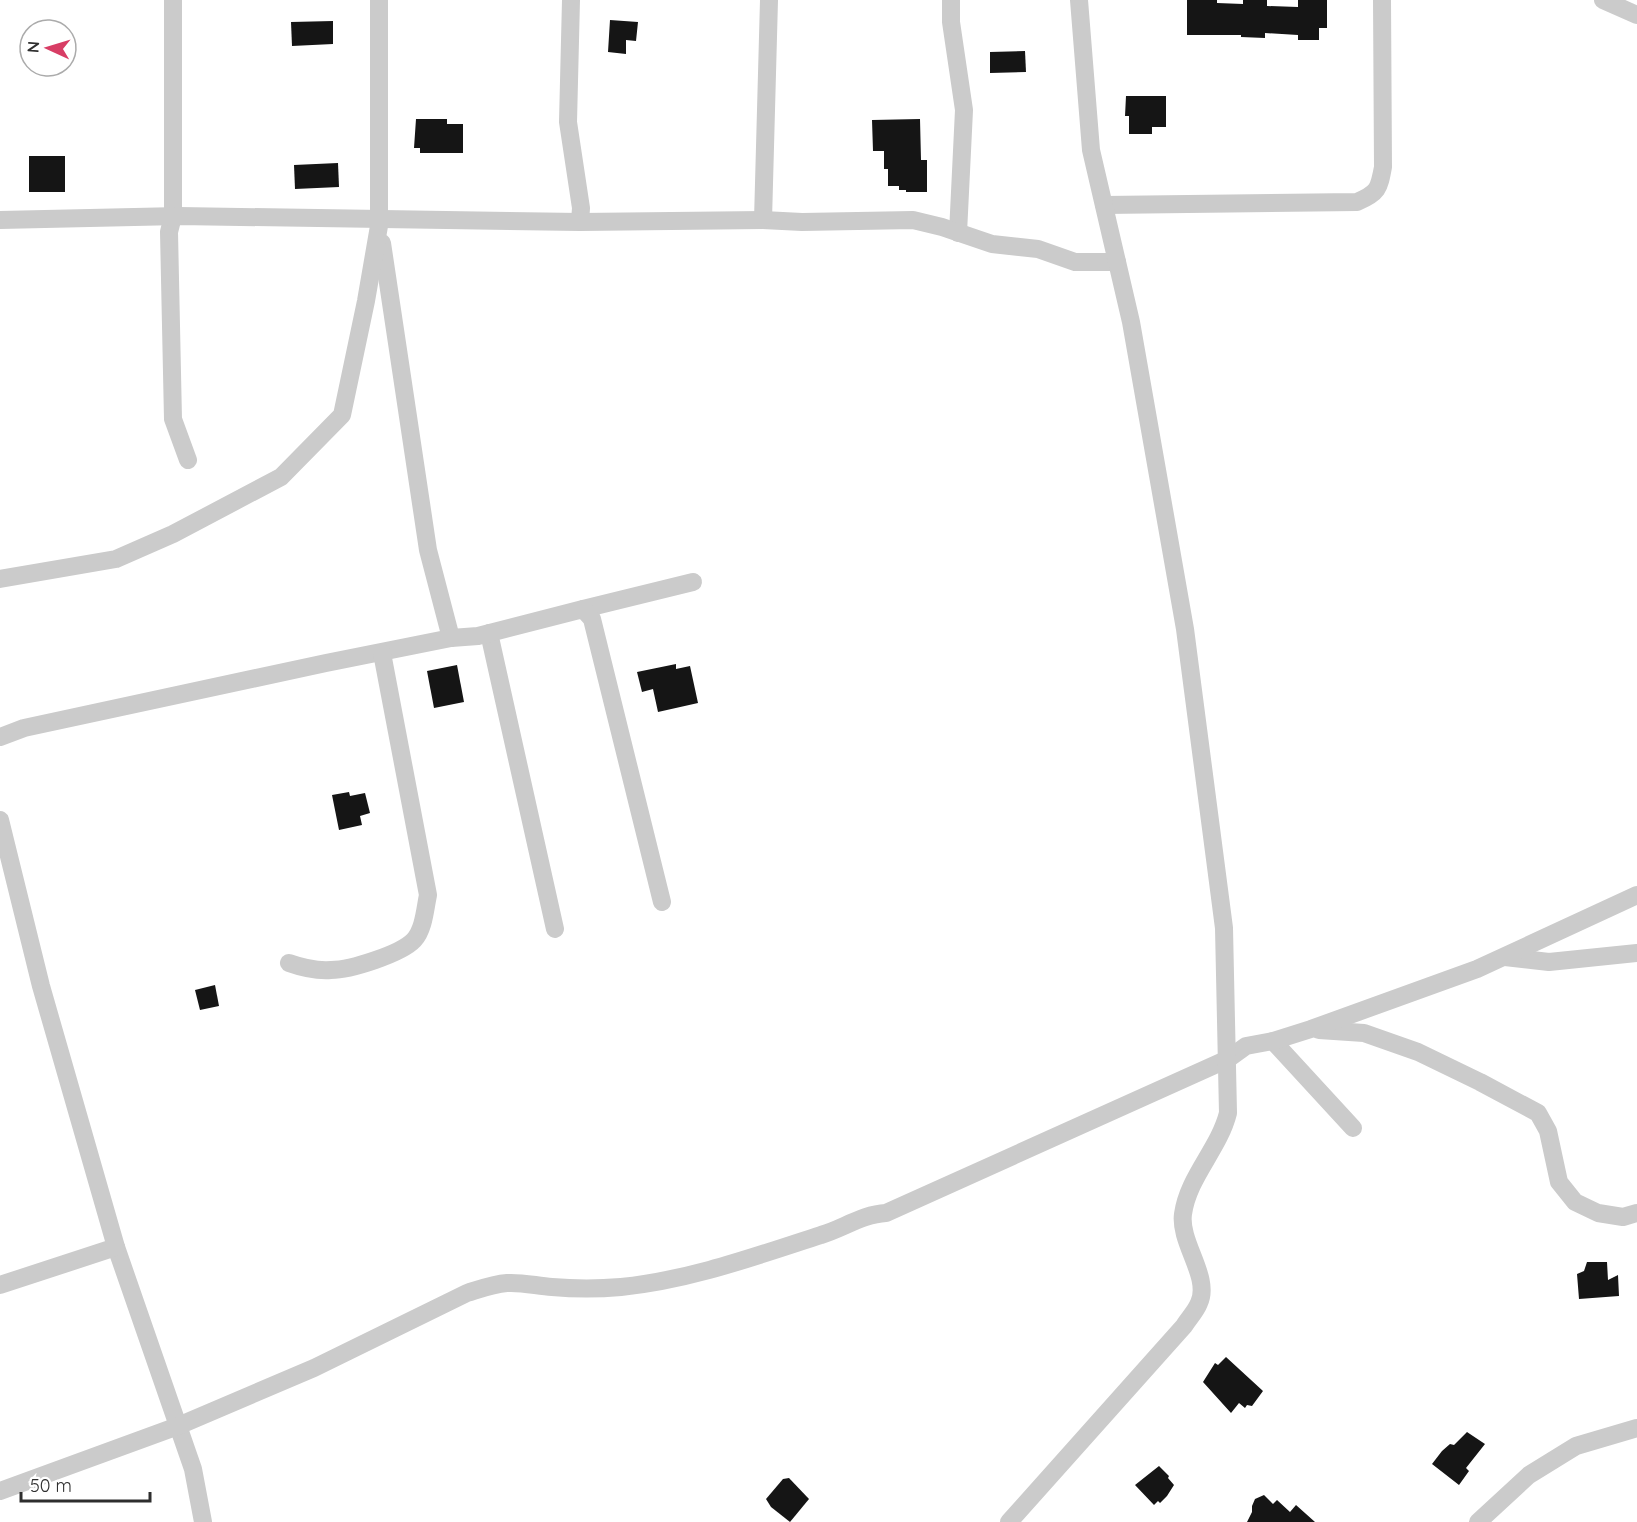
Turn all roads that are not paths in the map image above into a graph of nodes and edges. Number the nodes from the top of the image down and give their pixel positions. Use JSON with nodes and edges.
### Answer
{"nodes":[{"id":1,"x":173,"y":0,"type":"edge"},
{"id":2,"x":379,"y":0,"type":"edge"},
{"id":3,"x":571,"y":0,"type":"edge"},
{"id":4,"x":769,"y":0,"type":"edge"},
{"id":5,"x":951,"y":0,"type":"edge"},
{"id":6,"x":1080,"y":0,"type":"edge"},
{"id":7,"x":1382,"y":0,"type":"edge"},
{"id":8,"x":1603,"y":0,"type":"edge"},
{"id":9,"x":1637,"y":15,"type":"edge"},
{"id":10,"x":1104,"y":206,"type":"junction"},
{"id":11,"x":173,"y":216,"type":"junction"},
{"id":12,"x":0,"y":220,"type":"edge"},
{"id":13,"x":763,"y":220,"type":"junction"},
{"id":14,"x":580,"y":222,"type":"junction"},
{"id":15,"x":379,"y":223,"type":"junction"},
{"id":16,"x":958,"y":232,"type":"junction"},
{"id":17,"x":1117,"y":262,"type":"junction"},
{"id":18,"x":188,"y":460,"type":"dead end"},
{"id":19,"x":0,"y":579,"type":"edge"},
{"id":20,"x":693,"y":582,"type":"dead end"},
{"id":21,"x":583,"y":609,"type":"junction"},
{"id":22,"x":489,"y":633,"type":"junction"},
{"id":23,"x":451,"y":638,"type":"junction"},
{"id":24,"x":382,"y":653,"type":"junction"},
{"id":25,"x":0,"y":737,"type":"edge"},
{"id":26,"x":0,"y":819,"type":"edge"},
{"id":27,"x":1637,"y":895,"type":"edge"},
{"id":28,"x":662,"y":902,"type":"dead end"},
{"id":29,"x":555,"y":929,"type":"dead end"},
{"id":30,"x":1637,"y":953,"type":"edge"},
{"id":31,"x":1504,"y":957,"type":"junction"},
{"id":32,"x":289,"y":963,"type":"dead end"},
{"id":33,"x":1311,"y":1029,"type":"junction"},
{"id":34,"x":1273,"y":1041,"type":"junction"},
{"id":35,"x":1228,"y":1059,"type":"junction"},
{"id":36,"x":1353,"y":1128,"type":"dead end"},
{"id":37,"x":1637,"y":1213,"type":"edge"},
{"id":38,"x":116,"y":1247,"type":"junction"},
{"id":39,"x":0,"y":1286,"type":"edge"},
{"id":40,"x":178,"y":1426,"type":"junction"},
{"id":41,"x":1637,"y":1428,"type":"edge"},
{"id":42,"x":0,"y":1491,"type":"edge"},
{"id":43,"x":203,"y":1522,"type":"edge"},
{"id":44,"x":1009,"y":1522,"type":"edge"},
{"id":45,"x":1478,"y":1522,"type":"edge"}],
"edges":[{"from":1,"to":11,"type":"street"},
{"from":2,"to":15,"type":"street"},
{"from":3,"to":14,"type":"street"},
{"from":4,"to":13,"type":"street"},
{"from":5,"to":16,"type":"street"},
{"from":6,"to":10,"type":"street"},
{"from":7,"to":10,"type":"street"},
{"from":8,"to":9,"type":"street"},
{"from":10,"to":17,"type":"street"},
{"from":11,"to":12,"type":"street"},
{"from":11,"to":15,"type":"street"},
{"from":11,"to":18,"type":"street"},
{"from":13,"to":14,"type":"street"},
{"from":13,"to":16,"type":"street"},
{"from":14,"to":15,"type":"street"},
{"from":15,"to":19,"type":"street"},
{"from":15,"to":23,"type":"street"},
{"from":16,"to":17,"type":"street"},
{"from":17,"to":35,"type":"street"},
{"from":20,"to":21,"type":"street"},
{"from":21,"to":22,"type":"street"},
{"from":21,"to":28,"type":"street"},
{"from":22,"to":23,"type":"street"},
{"from":22,"to":29,"type":"street"},
{"from":23,"to":24,"type":"street"},
{"from":24,"to":25,"type":"street"},
{"from":24,"to":32,"type":"street"},
{"from":26,"to":38,"type":"street"},
{"from":27,"to":31,"type":"street"},
{"from":30,"to":31,"type":"street"},
{"from":31,"to":33,"type":"street"},
{"from":33,"to":34,"type":"street"},
{"from":33,"to":37,"type":"street"},
{"from":34,"to":35,"type":"street"},
{"from":34,"to":36,"type":"street"},
{"from":35,"to":40,"type":"street"},
{"from":35,"to":44,"type":"street"},
{"from":38,"to":39,"type":"street"},
{"from":38,"to":40,"type":"street"},
{"from":40,"to":42,"type":"street"},
{"from":40,"to":43,"type":"street"},
{"from":41,"to":45,"type":"street"}]}
